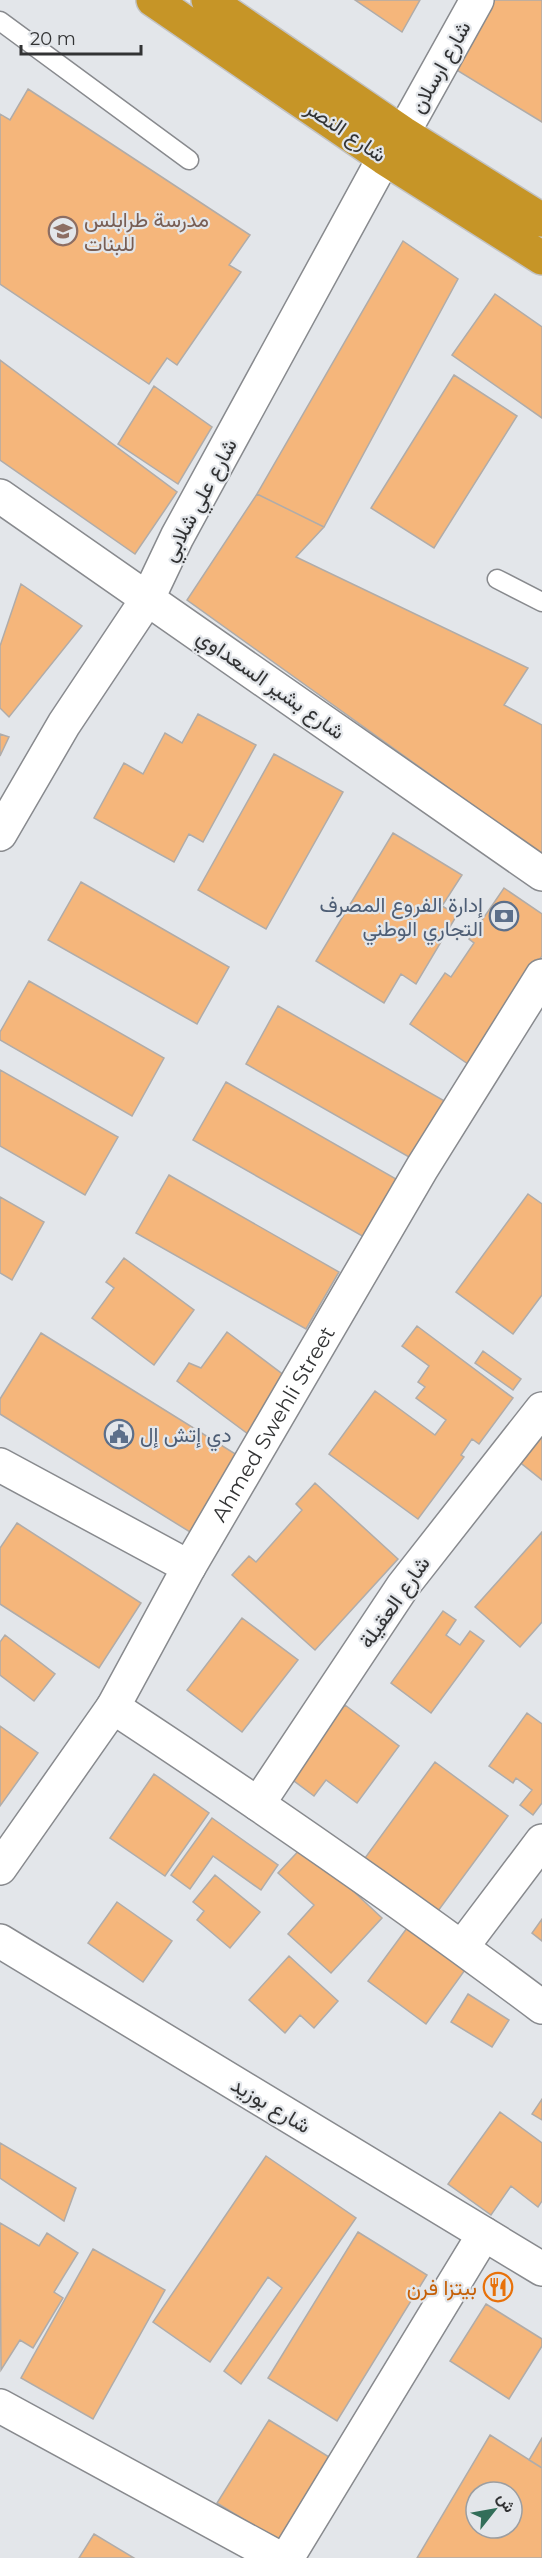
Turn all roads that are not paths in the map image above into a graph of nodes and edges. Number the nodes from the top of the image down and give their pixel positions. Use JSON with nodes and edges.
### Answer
{"nodes":[{"id":1,"x":153,"y":0,"type":"edge"},
{"id":2,"x":208,"y":0,"type":"edge"},
{"id":3,"x":477,"y":0,"type":"edge"},
{"id":4,"x":0,"y":21,"type":"edge"},
{"id":5,"x":394,"y":146,"type":"junction"},
{"id":6,"x":189,"y":160,"type":"dead end"},
{"id":7,"x":542,"y":220,"type":"edge"},
{"id":8,"x":542,"y":258,"type":"edge"},
{"id":9,"x":0,"y":496,"type":"edge"},
{"id":10,"x":497,"y":579,"type":"dead end"},
{"id":11,"x":148,"y":598,"type":"junction"},
{"id":12,"x":542,"y":602,"type":"edge"},
{"id":13,"x":0,"y":834,"type":"edge"},
{"id":14,"x":542,"y":874,"type":"edge"},
{"id":15,"x":542,"y":976,"type":"edge"},
{"id":16,"x":542,"y":1409,"type":"edge"},
{"id":17,"x":0,"y":1466,"type":"edge"},
{"id":18,"x":189,"y":1567,"type":"junction"},
{"id":19,"x":113,"y":1707,"type":"junction"},
{"id":20,"x":258,"y":1804,"type":"junction"},
{"id":21,"x":542,"y":1841,"type":"edge"},
{"id":22,"x":0,"y":1868,"type":"edge"},
{"id":23,"x":0,"y":1941,"type":"edge"},
{"id":24,"x":462,"y":1947,"type":"junction"},
{"id":25,"x":542,"y":2007,"type":"edge"},
{"id":26,"x":484,"y":2234,"type":"junction"},
{"id":27,"x":542,"y":2269,"type":"edge"},
{"id":28,"x":0,"y":2406,"type":"edge"},
{"id":29,"x":279,"y":2558,"type":"edge"},
{"id":30,"x":287,"y":2558,"type":"edge"}],
"edges":[{"from":1,"to":5,"type":"highway","name":"شارع النصر"},
{"from":2,"to":5,"type":"highway","name":"شارع النصر"},
{"from":3,"to":5,"type":"street","name":"شارع ارسلان"},
{"from":4,"to":6,"type":"lane"},
{"from":5,"to":7,"type":"highway","name":"شارع النصر"},
{"from":5,"to":8,"type":"highway","name":"شارع النصر"},
{"from":5,"to":11,"type":"street","name":"شارع علي شلابي"},
{"from":9,"to":11,"type":"street","name":"شارع بشير السعداوي"},
{"from":10,"to":12,"type":"lane"},
{"from":11,"to":13,"type":"street","name":"شارع علي شلابي"},
{"from":11,"to":14,"type":"street","name":"شارع بشير السعداوي"},
{"from":15,"to":18,"type":"street","name":"Ahmed Swehli Street"},
{"from":16,"to":20,"type":"street","name":"شارع العقيلة"},
{"from":17,"to":18,"type":"street"},
{"from":18,"to":19,"type":"street","name":"Ahmed Swehli Street"},
{"from":19,"to":20,"type":"street"},
{"from":19,"to":22,"type":"street","name":"Ahmed Swehli Street"},
{"from":20,"to":24,"type":"street"},
{"from":21,"to":24,"type":"street"},
{"from":23,"to":26,"type":"street","name":"شارع بوزيد"},
{"from":24,"to":25,"type":"street"},
{"from":26,"to":27,"type":"street","name":"شارع بوزيد"},
{"from":26,"to":30,"type":"street"},
{"from":28,"to":29,"type":"street"}]}
